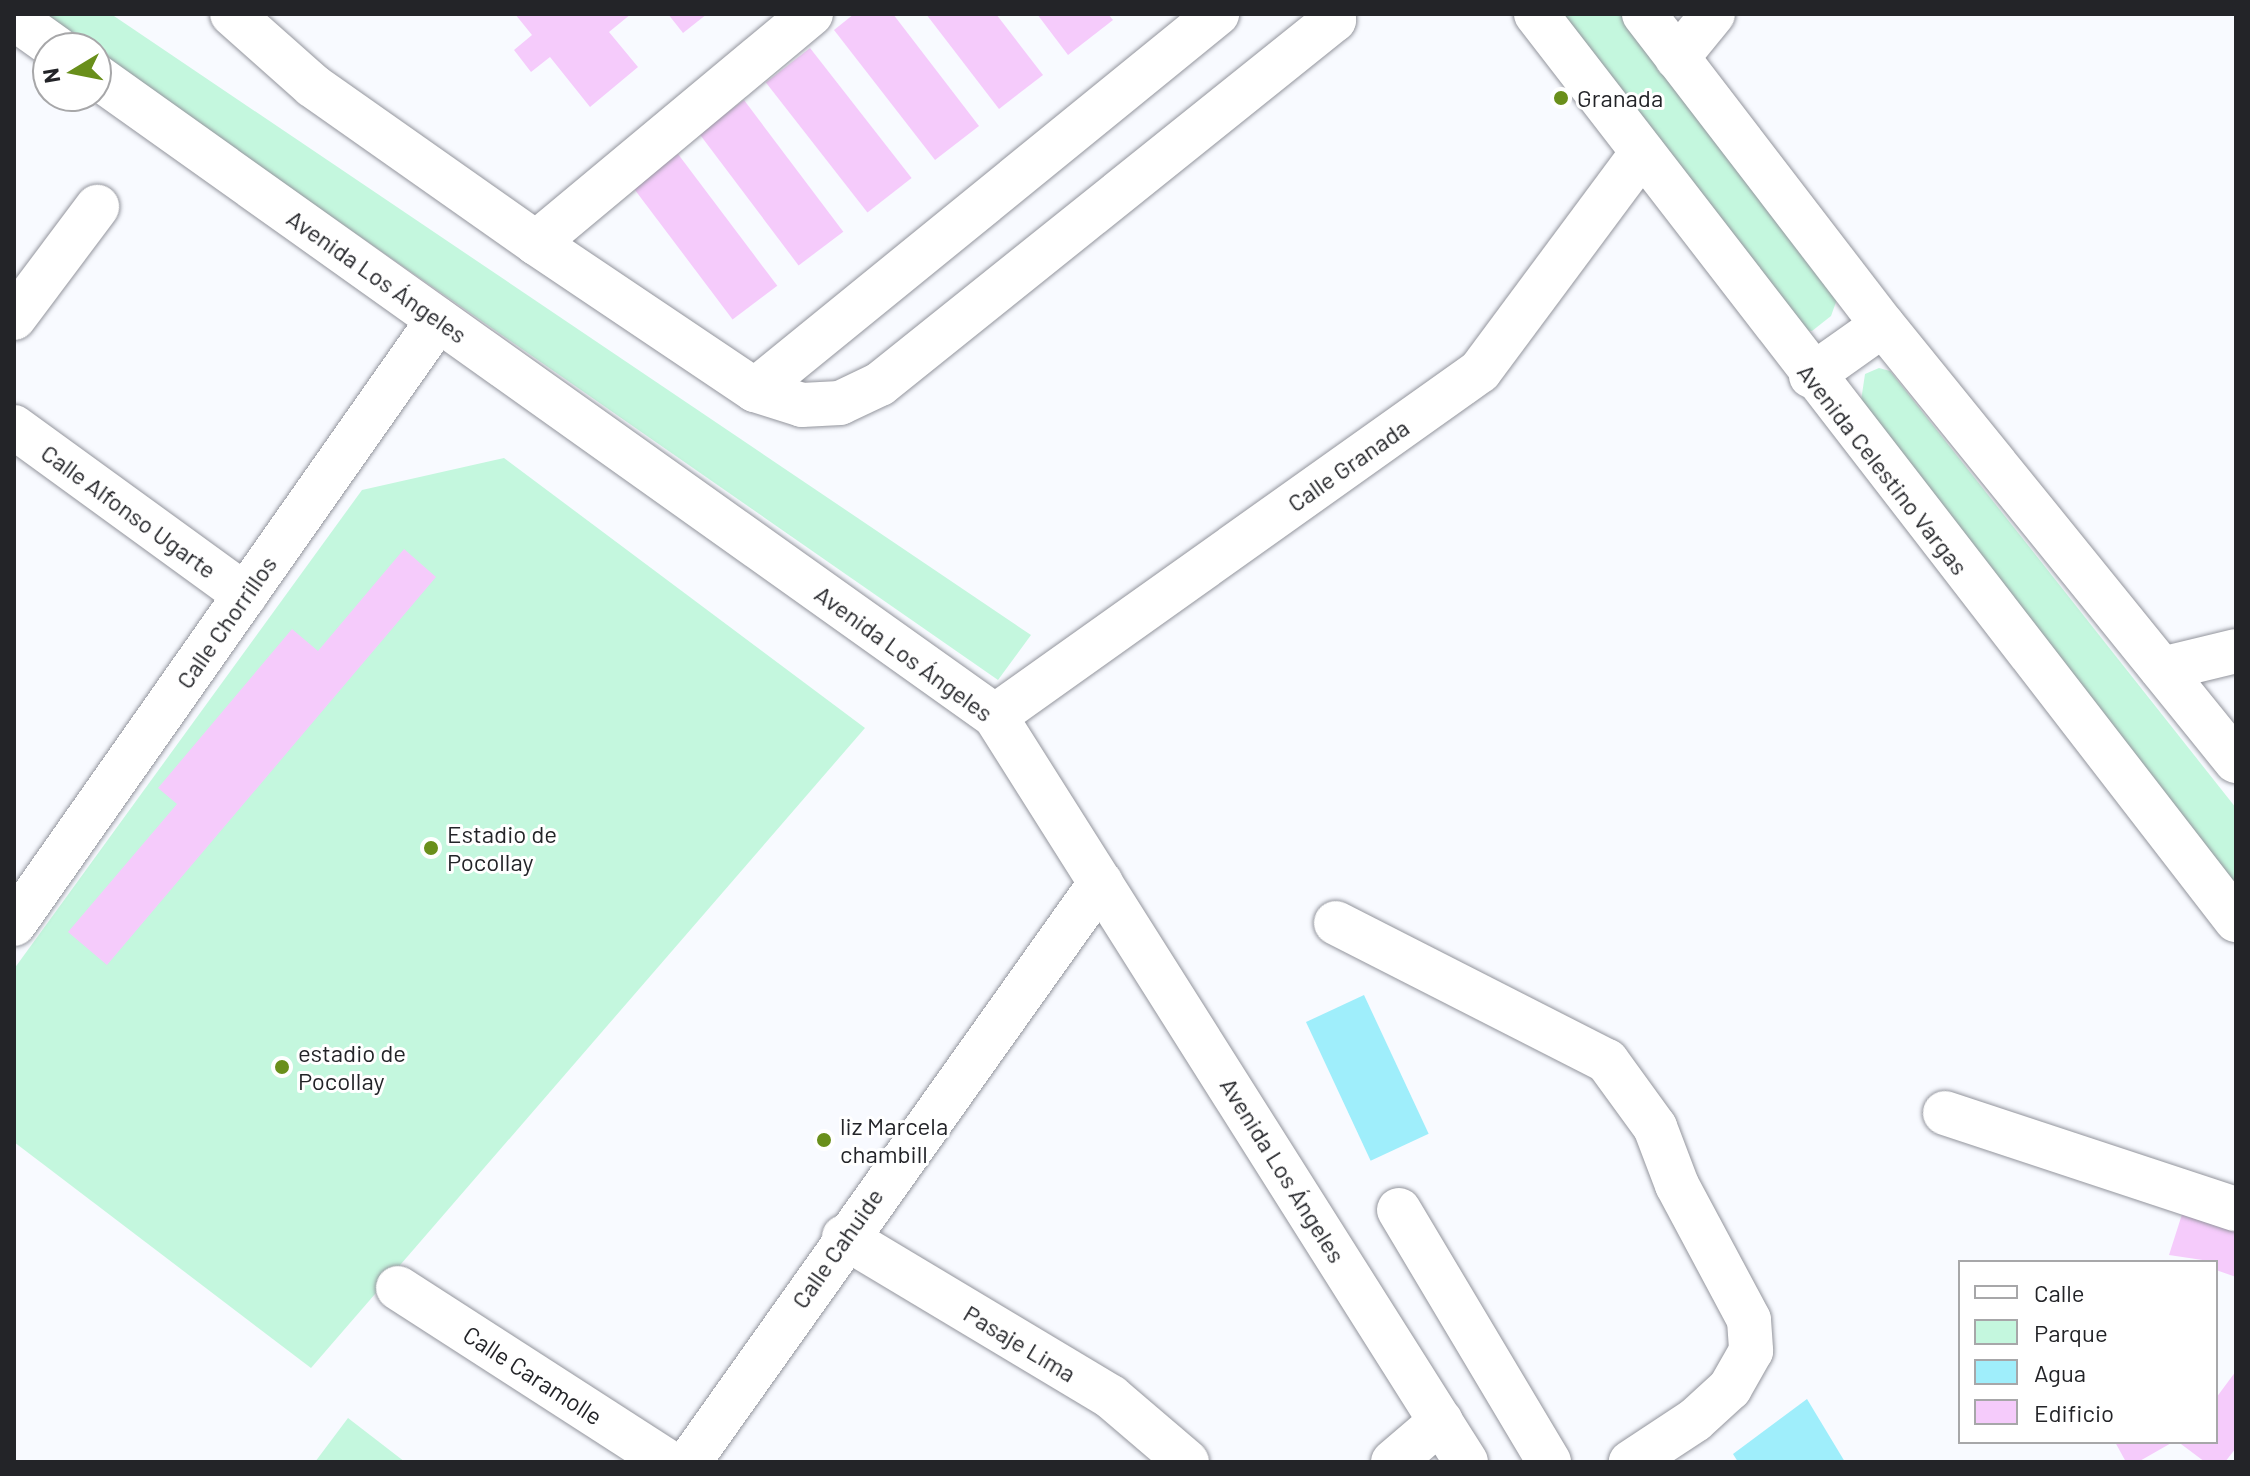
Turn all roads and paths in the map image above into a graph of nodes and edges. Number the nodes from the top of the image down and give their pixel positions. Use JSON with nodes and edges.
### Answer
{"nodes":[{"id":1,"x":232,"y":14,"type":"edge"},
{"id":2,"x":811,"y":14,"type":"edge"},
{"id":3,"x":1217,"y":14,"type":"edge"},
{"id":4,"x":1536,"y":14,"type":"edge"},
{"id":5,"x":1644,"y":14,"type":"edge"},
{"id":6,"x":1713,"y":14,"type":"edge"},
{"id":7,"x":1336,"y":16,"type":"edge"},
{"id":8,"x":14,"y":18,"type":"edge"},
{"id":9,"x":34,"y":32,"type":"edge"},
{"id":10,"x":1677,"y":58,"type":"junction"},
{"id":11,"x":112,"y":87,"type":"edge"},
{"id":12,"x":1642,"y":153,"type":"junction"},
{"id":13,"x":97,"y":207,"type":"dead end"},
{"id":14,"x":536,"y":243,"type":"junction"},
{"id":15,"x":14,"y":318,"type":"edge"},
{"id":16,"x":438,"y":320,"type":"junction"},
{"id":17,"x":1883,"y":325,"type":"junction"},
{"id":18,"x":1811,"y":376,"type":"junction"},
{"id":19,"x":755,"y":390,"type":"junction"},
{"id":20,"x":14,"y":427,"type":"edge"},
{"id":21,"x":245,"y":595,"type":"junction"},
{"id":22,"x":2236,"y":651,"type":"edge"},
{"id":23,"x":2162,"y":669,"type":"junction"},
{"id":24,"x":995,"y":716,"type":"junction"},
{"id":25,"x":2236,"y":761,"type":"edge"},
{"id":26,"x":1101,"y":882,"type":"junction"},
{"id":27,"x":2236,"y":920,"type":"edge"},
{"id":28,"x":1336,"y":923,"type":"dead end"},
{"id":29,"x":14,"y":924,"type":"edge"},
{"id":30,"x":1945,"y":1113,"type":"dead end"},
{"id":31,"x":2236,"y":1209,"type":"edge"},
{"id":32,"x":1399,"y":1210,"type":"dead end"},
{"id":33,"x":844,"y":1237,"type":"junction"},
{"id":34,"x":398,"y":1288,"type":"dead end"},
{"id":35,"x":1441,"y":1421,"type":"junction"},
{"id":36,"x":668,"y":1462,"type":"edge"},
{"id":37,"x":689,"y":1462,"type":"edge"},
{"id":38,"x":1187,"y":1462,"type":"edge"},
{"id":39,"x":1393,"y":1462,"type":"edge"},
{"id":40,"x":1466,"y":1462,"type":"edge"},
{"id":41,"x":1549,"y":1462,"type":"edge"},
{"id":42,"x":1631,"y":1462,"type":"edge"}],
"edges":[{"from":1,"to":14,"type":"street"},
{"from":2,"to":14,"type":"street"},
{"from":3,"to":19,"type":"street"},
{"from":4,"to":12,"type":"street","name":"Avenida Celestino Vargas"},
{"from":5,"to":10,"type":"street"},
{"from":6,"to":10,"type":"street"},
{"from":7,"to":19,"type":"street"},
{"from":8,"to":9,"type":"street"},
{"from":10,"to":17,"type":"street"},
{"from":11,"to":16,"type":"street","name":"Avenida Los Ángeles"},
{"from":12,"to":18,"type":"street","name":"Avenida Celestino Vargas"},
{"from":12,"to":24,"type":"street","name":"Calle Granada"},
{"from":13,"to":15,"type":"street"},
{"from":14,"to":19,"type":"street"},
{"from":16,"to":21,"type":"street","name":"Calle Chorrillos"},
{"from":16,"to":24,"type":"street","name":"Avenida Los Ángeles"},
{"from":17,"to":18,"type":"street"},
{"from":17,"to":23,"type":"street"},
{"from":18,"to":27,"type":"street","name":"Avenida Celestino Vargas"},
{"from":20,"to":21,"type":"street","name":"Calle Alfonso Ugarte"},
{"from":21,"to":29,"type":"street","name":"Calle Chorrillos"},
{"from":22,"to":23,"type":"street"},
{"from":23,"to":25,"type":"street"},
{"from":24,"to":26,"type":"street","name":"Avenida Los Ángeles"},
{"from":26,"to":33,"type":"street","name":"Calle Cahuide"},
{"from":26,"to":35,"type":"street","name":"Avenida Los Ángeles"},
{"from":28,"to":42,"type":"street"},
{"from":30,"to":31,"type":"street"},
{"from":32,"to":41,"type":"street"},
{"from":33,"to":37,"type":"street","name":"Calle Cahuide"},
{"from":33,"to":38,"type":"street","name":"Pasaje Lima"},
{"from":34,"to":36,"type":"street","name":"Calle Caramolle"},
{"from":35,"to":39,"type":"street"},
{"from":35,"to":40,"type":"street","name":"Avenida Los Ángeles"}]}
